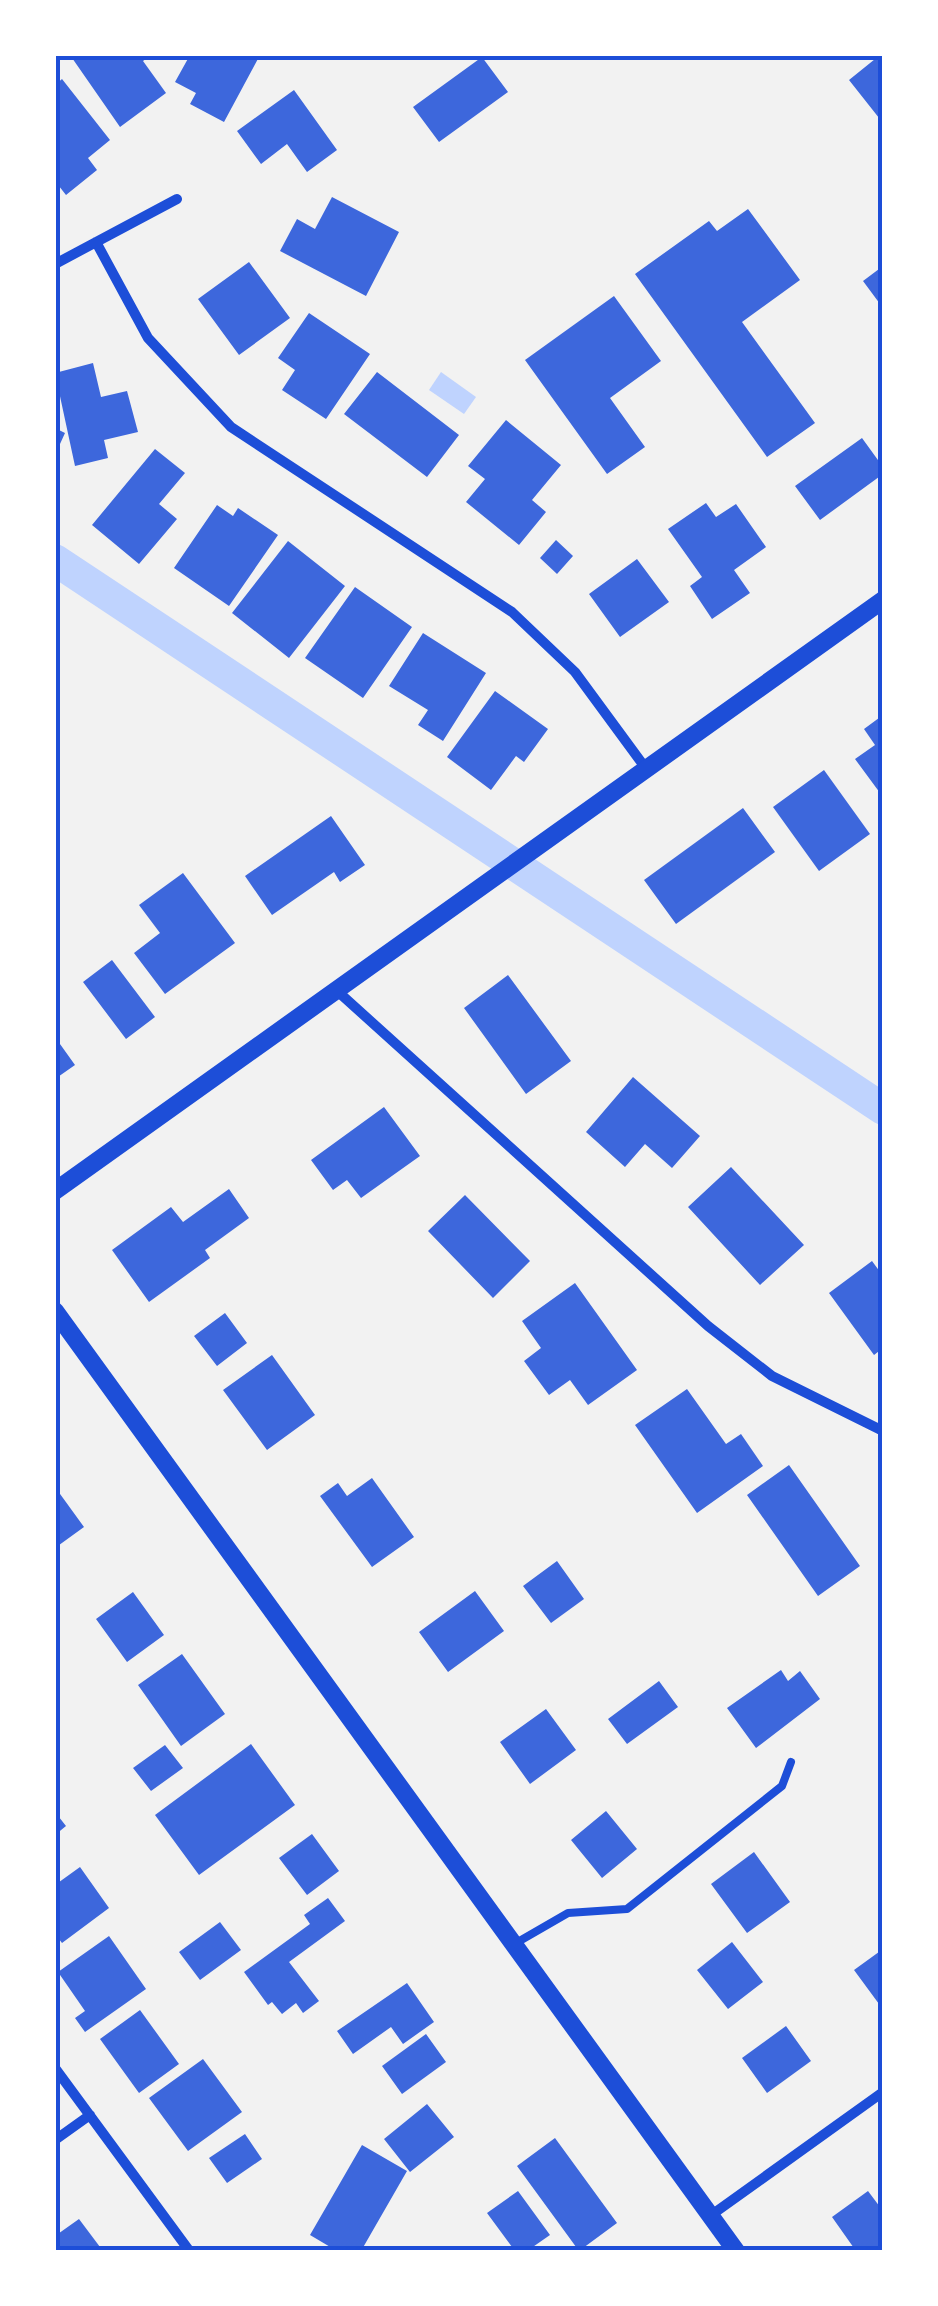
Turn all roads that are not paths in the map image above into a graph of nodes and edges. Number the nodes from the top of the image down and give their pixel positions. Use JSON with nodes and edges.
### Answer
{"nodes":[{"id":1,"x":177,"y":198,"type":"dead end"},
{"id":2,"x":96,"y":242,"type":"junction"},
{"id":3,"x":55,"y":264,"type":"edge"},
{"id":4,"x":883,"y":600,"type":"edge"},
{"id":5,"x":647,"y":770,"type":"junction"},
{"id":6,"x":334,"y":989,"type":"junction"},
{"id":7,"x":55,"y":1191,"type":"edge"},
{"id":8,"x":55,"y":1310,"type":"edge"},
{"id":9,"x":883,"y":1430,"type":"edge"},
{"id":10,"x":791,"y":1762,"type":"dead end"},
{"id":11,"x":512,"y":1946,"type":"junction"},
{"id":12,"x":55,"y":2068,"type":"edge"},
{"id":13,"x":883,"y":2092,"type":"edge"},
{"id":14,"x":90,"y":2115,"type":"junction"},
{"id":15,"x":55,"y":2140,"type":"edge"},
{"id":16,"x":710,"y":2216,"type":"junction"},
{"id":17,"x":188,"y":2249,"type":"edge"},
{"id":18,"x":736,"y":2251,"type":"edge"}],
"edges":[{"from":1,"to":2,"type":"street"},
{"from":2,"to":3,"type":"street"},
{"from":2,"to":5,"type":"street"},
{"from":4,"to":5,"type":"street"},
{"from":5,"to":6,"type":"street"},
{"from":6,"to":7,"type":"street"},
{"from":6,"to":9,"type":"street"},
{"from":8,"to":11,"type":"street"},
{"from":10,"to":11,"type":"lane"},
{"from":11,"to":16,"type":"street"},
{"from":12,"to":14,"type":"street"},
{"from":13,"to":16,"type":"street"},
{"from":14,"to":15,"type":"street"},
{"from":14,"to":17,"type":"street"},
{"from":16,"to":18,"type":"street"}]}
